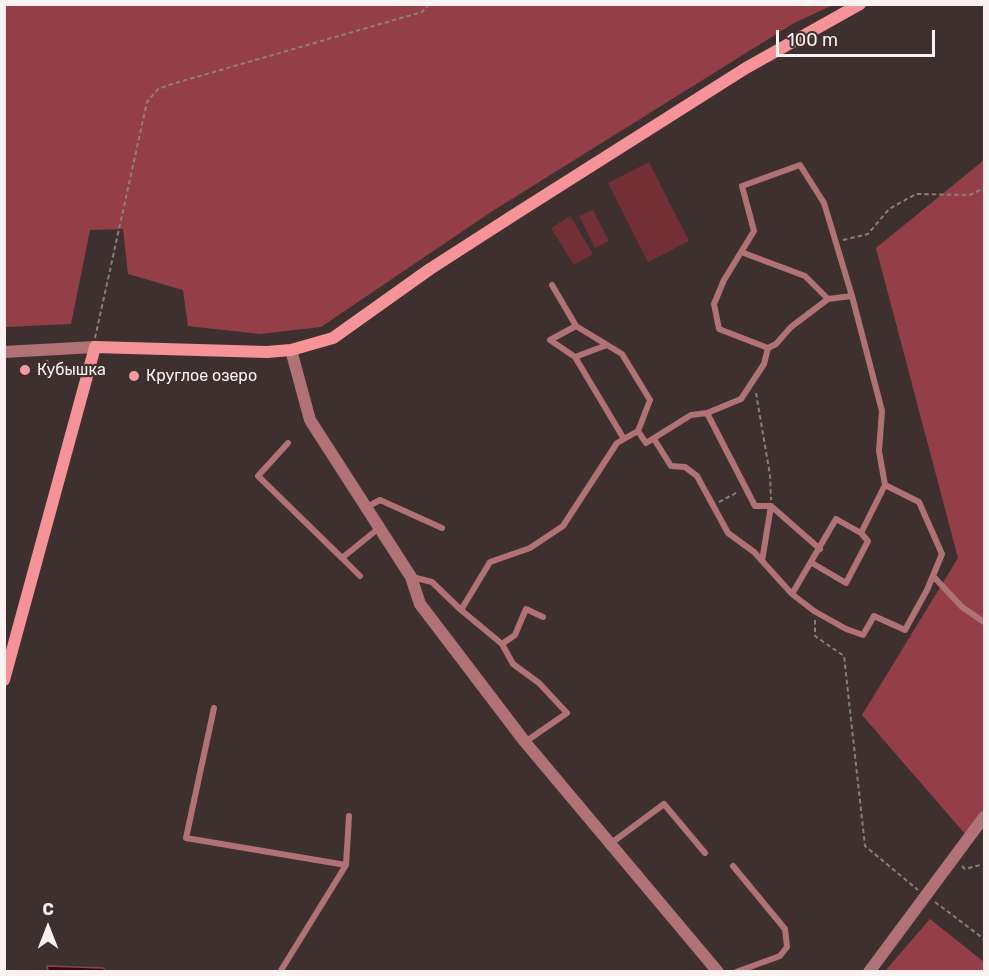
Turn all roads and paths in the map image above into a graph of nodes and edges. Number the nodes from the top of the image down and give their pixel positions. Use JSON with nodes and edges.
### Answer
{"nodes":[{"id":1,"x":430,"y":4,"type":"edge"},
{"id":2,"x":860,"y":4,"type":"edge"},
{"id":3,"x":984,"y":189,"type":"edge"},
{"id":4,"x":836,"y":242,"type":"junction"},
{"id":5,"x":741,"y":252,"type":"junction"},
{"id":6,"x":552,"y":285,"type":"dead end"},
{"id":7,"x":852,"y":296,"type":"junction"},
{"id":8,"x":828,"y":299,"type":"junction"},
{"id":9,"x":576,"y":326,"type":"junction"},
{"id":10,"x":607,"y":345,"type":"junction"},
{"id":11,"x":94,"y":346,"type":"junction"},
{"id":12,"x":768,"y":348,"type":"junction"},
{"id":13,"x":291,"y":350,"type":"junction"},
{"id":14,"x":4,"y":352,"type":"edge"},
{"id":15,"x":575,"y":357,"type":"junction"},
{"id":16,"x":753,"y":381,"type":"junction"},
{"id":17,"x":707,"y":412,"type":"junction"},
{"id":18,"x":638,"y":430,"type":"junction"},
{"id":19,"x":624,"y":439,"type":"junction"},
{"id":20,"x":654,"y":439,"type":"junction"},
{"id":21,"x":288,"y":443,"type":"dead end"},
{"id":22,"x":885,"y":485,"type":"junction"},
{"id":23,"x":745,"y":488,"type":"junction"},
{"id":24,"x":713,"y":504,"type":"junction"},
{"id":25,"x":771,"y":506,"type":"junction"},
{"id":26,"x":366,"y":508,"type":"junction"},
{"id":27,"x":379,"y":527,"type":"junction"},
{"id":28,"x":442,"y":528,"type":"dead end"},
{"id":29,"x":861,"y":533,"type":"junction"},
{"id":30,"x":820,"y":549,"type":"junction"},
{"id":31,"x":342,"y":558,"type":"junction"},
{"id":32,"x":762,"y":561,"type":"junction"},
{"id":33,"x":812,"y":563,"type":"junction"},
{"id":34,"x":360,"y":576,"type":"dead end"},
{"id":35,"x":933,"y":576,"type":"junction"},
{"id":36,"x":411,"y":577,"type":"junction"},
{"id":37,"x":792,"y":594,"type":"junction"},
{"id":38,"x":461,"y":610,"type":"junction"},
{"id":39,"x":814,"y":611,"type":"junction"},
{"id":40,"x":543,"y":617,"type":"dead end"},
{"id":41,"x":984,"y":622,"type":"edge"},
{"id":42,"x":502,"y":644,"type":"junction"},
{"id":43,"x":4,"y":680,"type":"edge"},
{"id":44,"x":214,"y":708,"type":"dead end"},
{"id":45,"x":525,"y":742,"type":"junction"},
{"id":46,"x":349,"y":816,"type":"dead end"},
{"id":47,"x":984,"y":817,"type":"edge"},
{"id":48,"x":610,"y":844,"type":"junction"},
{"id":49,"x":705,"y":853,"type":"dead end"},
{"id":50,"x":952,"y":859,"type":"junction"},
{"id":51,"x":984,"y":864,"type":"edge"},
{"id":52,"x":346,"y":865,"type":"junction"},
{"id":53,"x":733,"y":866,"type":"dead end"},
{"id":54,"x":927,"y":897,"type":"junction"},
{"id":55,"x":984,"y":939,"type":"edge"},
{"id":56,"x":280,"y":972,"type":"edge"},
{"id":57,"x":718,"y":972,"type":"edge"},
{"id":58,"x":736,"y":972,"type":"edge"},
{"id":59,"x":869,"y":972,"type":"edge"}],
"edges":[{"from":1,"to":11,"type":"path"},
{"from":2,"to":13,"type":"main road"},
{"from":3,"to":4,"type":"path"},
{"from":4,"to":5,"type":"lane"},
{"from":4,"to":7,"type":"lane"},
{"from":5,"to":8,"type":"lane"},
{"from":5,"to":12,"type":"lane"},
{"from":6,"to":9,"type":"lane"},
{"from":7,"to":8,"type":"lane"},
{"from":7,"to":22,"type":"lane"},
{"from":8,"to":12,"type":"lane"},
{"from":9,"to":10,"type":"lane"},
{"from":9,"to":15,"type":"lane"},
{"from":10,"to":15,"type":"lane"},
{"from":10,"to":18,"type":"lane"},
{"from":11,"to":13,"type":"main road"},
{"from":11,"to":14,"type":"street"},
{"from":11,"to":43,"type":"main road"},
{"from":12,"to":16,"type":"lane"},
{"from":13,"to":26,"type":"street"},
{"from":15,"to":19,"type":"lane"},
{"from":16,"to":17,"type":"lane"},
{"from":16,"to":25,"type":"path"},
{"from":17,"to":20,"type":"lane"},
{"from":17,"to":23,"type":"lane"},
{"from":18,"to":19,"type":"lane"},
{"from":18,"to":20,"type":"lane"},
{"from":19,"to":38,"type":"lane"},
{"from":20,"to":24,"type":"lane"},
{"from":21,"to":31,"type":"lane"},
{"from":22,"to":29,"type":"lane"},
{"from":22,"to":35,"type":"lane"},
{"from":23,"to":24,"type":"path"},
{"from":23,"to":25,"type":"lane"},
{"from":24,"to":32,"type":"lane"},
{"from":25,"to":30,"type":"lane"},
{"from":25,"to":32,"type":"lane"},
{"from":26,"to":27,"type":"street"},
{"from":26,"to":28,"type":"lane"},
{"from":27,"to":31,"type":"lane"},
{"from":27,"to":36,"type":"street"},
{"from":29,"to":30,"type":"lane"},
{"from":29,"to":33,"type":"lane"},
{"from":30,"to":33,"type":"lane"},
{"from":31,"to":34,"type":"lane"},
{"from":32,"to":37,"type":"lane"},
{"from":33,"to":37,"type":"lane"},
{"from":35,"to":39,"type":"lane"},
{"from":35,"to":41,"type":"lane"},
{"from":36,"to":38,"type":"lane"},
{"from":36,"to":45,"type":"street"},
{"from":37,"to":39,"type":"lane"},
{"from":38,"to":42,"type":"lane"},
{"from":39,"to":54,"type":"path"},
{"from":40,"to":42,"type":"lane"},
{"from":42,"to":45,"type":"lane"},
{"from":44,"to":52,"type":"lane"},
{"from":45,"to":48,"type":"street"},
{"from":46,"to":52,"type":"lane"},
{"from":47,"to":50,"type":"street"},
{"from":48,"to":49,"type":"lane"},
{"from":48,"to":57,"type":"street"},
{"from":50,"to":51,"type":"path"},
{"from":50,"to":54,"type":"street"},
{"from":52,"to":56,"type":"lane"},
{"from":53,"to":58,"type":"lane"},
{"from":54,"to":55,"type":"path"},
{"from":54,"to":59,"type":"street"}]}
